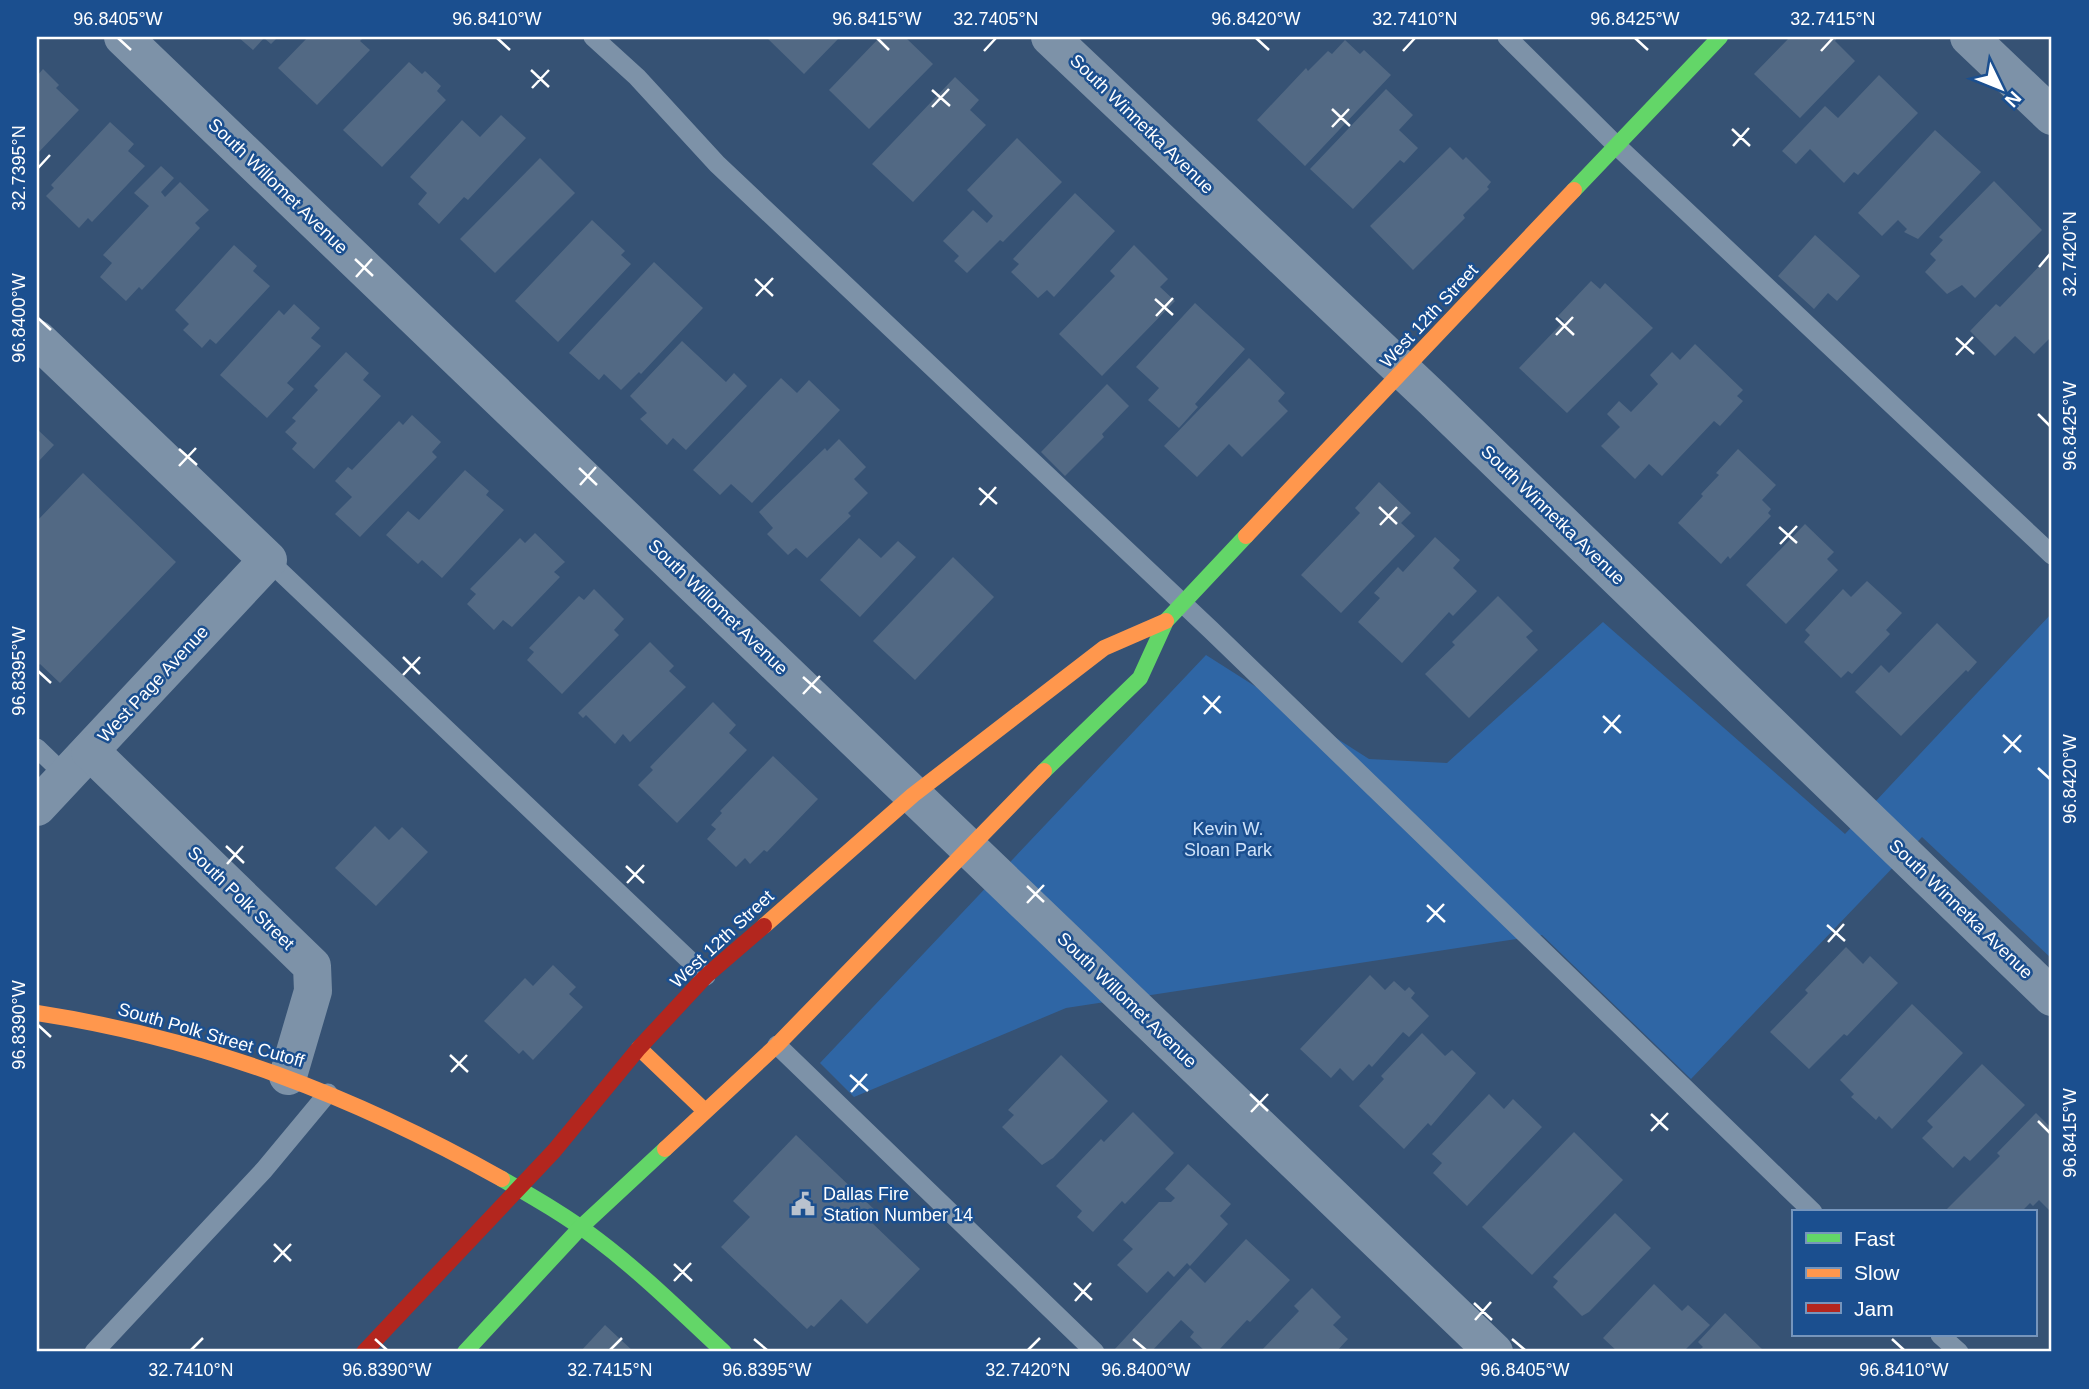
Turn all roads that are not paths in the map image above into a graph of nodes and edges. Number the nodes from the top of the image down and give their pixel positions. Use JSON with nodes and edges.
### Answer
{"nodes":[{"id":1,"x":123,"y":37,"type":"edge"},
{"id":2,"x":593,"y":37,"type":"edge"},
{"id":3,"x":1050,"y":37,"type":"edge"},
{"id":4,"x":1507,"y":37,"type":"edge"},
{"id":5,"x":1720,"y":37,"type":"edge"},
{"id":6,"x":1969,"y":37,"type":"edge"},
{"id":7,"x":2052,"y":116,"type":"edge"},
{"id":8,"x":1616,"y":145,"type":"junction"},
{"id":9,"x":37,"y":340,"type":"edge"},
{"id":10,"x":1403,"y":372,"type":"junction"},
{"id":11,"x":2052,"y":555,"type":"edge"},
{"id":12,"x":268,"y":560,"type":"junction"},
{"id":13,"x":1182,"y":604,"type":"junction"},
{"id":14,"x":1166,"y":621,"type":"junction"},
{"id":15,"x":37,"y":748,"type":"edge"},
{"id":16,"x":78,"y":764,"type":"junction"},
{"id":17,"x":914,"y":795,"type":"junction"},
{"id":18,"x":37,"y":807,"type":"edge"},
{"id":19,"x":969,"y":847,"type":"junction"},
{"id":20,"x":706,"y":976,"type":"junction"},
{"id":21,"x":2052,"y":997,"type":"edge"},
{"id":22,"x":37,"y":1013,"type":"edge"},
{"id":23,"x":777,"y":1045,"type":"junction"},
{"id":24,"x":639,"y":1048,"type":"junction"},
{"id":25,"x":288,"y":1076,"type":"junction"},
{"id":26,"x":328,"y":1093,"type":"junction"},
{"id":27,"x":705,"y":1111,"type":"junction"},
{"id":28,"x":519,"y":1188,"type":"junction"},
{"id":29,"x":1811,"y":1210,"type":"edge"},
{"id":30,"x":581,"y":1227,"type":"junction"},
{"id":31,"x":1941,"y":1336,"type":"edge"},
{"id":32,"x":94,"y":1352,"type":"edge"},
{"id":33,"x":364,"y":1352,"type":"edge"},
{"id":34,"x":465,"y":1352,"type":"edge"},
{"id":35,"x":724,"y":1352,"type":"edge"},
{"id":36,"x":1095,"y":1352,"type":"edge"},
{"id":37,"x":1494,"y":1352,"type":"edge"},
{"id":38,"x":1959,"y":1352,"type":"edge"}],
"edges":[{"from":1,"to":17,"type":"street","name":"South Willomet Avenue"},
{"from":2,"to":13,"type":"lane"},
{"from":3,"to":10,"type":"street","name":"South Winnetka Avenue"},
{"from":4,"to":8,"type":"lane"},
{"from":5,"to":8,"type":"main road","name":"West 12th Street"},
{"from":6,"to":7,"type":"street"},
{"from":8,"to":10,"type":"main road","name":"West 12th Street"},
{"from":8,"to":11,"type":"lane"},
{"from":9,"to":12,"type":"street"},
{"from":10,"to":13,"type":"main road","name":"West 12th Street"},
{"from":10,"to":21,"type":"street","name":"South Winnetka Avenue"},
{"from":12,"to":16,"type":"street","name":"West Page Avenue"},
{"from":12,"to":20,"type":"lane"},
{"from":13,"to":14,"type":"main road","name":"West 12th Street"},
{"from":13,"to":29,"type":"lane"},
{"from":14,"to":17,"type":"main road","name":"West 12th Street"},
{"from":14,"to":19,"type":"main road","name":"West 12th Street"},
{"from":15,"to":16,"type":"lane"},
{"from":16,"to":18,"type":"street","name":"West Page Avenue"},
{"from":16,"to":25,"type":"street","name":"South Polk Street"},
{"from":17,"to":19,"type":"street","name":"South Willomet Avenue"},
{"from":17,"to":20,"type":"main road","name":"West 12th Street"},
{"from":19,"to":23,"type":"main road","name":"West 12th Street"},
{"from":19,"to":37,"type":"street","name":"South Willomet Avenue"},
{"from":20,"to":24,"type":"main road","name":"West 12th Street"},
{"from":22,"to":25,"type":"main road","name":"South Polk Street Cutoff"},
{"from":23,"to":27,"type":"main road","name":"West 12th Street"},
{"from":23,"to":36,"type":"lane"},
{"from":24,"to":27,"type":"main road"},
{"from":24,"to":28,"type":"main road","name":"West 12th Street"},
{"from":25,"to":26,"type":"main road","name":"South Polk Street Cutoff"},
{"from":26,"to":28,"type":"main road","name":"South Polk Street Cutoff"},
{"from":26,"to":32,"type":"lane"},
{"from":27,"to":30,"type":"main road","name":"West 12th Street"},
{"from":28,"to":30,"type":"main road"},
{"from":28,"to":33,"type":"main road","name":"West 12th Street"},
{"from":30,"to":34,"type":"main road","name":"West 12th Street"},
{"from":30,"to":35,"type":"main road"},
{"from":31,"to":38,"type":"lane"}]}
